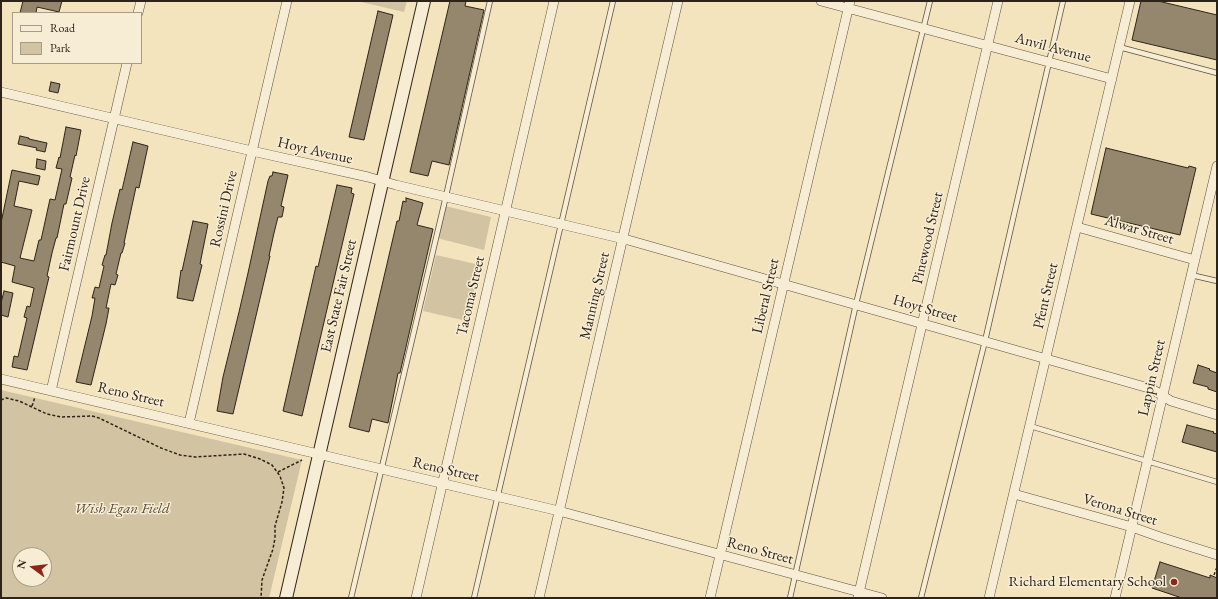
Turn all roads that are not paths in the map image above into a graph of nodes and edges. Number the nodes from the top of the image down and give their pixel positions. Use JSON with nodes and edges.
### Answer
{"nodes":[{"id":1,"x":141,"y":1,"type":"edge"},
{"id":2,"x":287,"y":1,"type":"edge"},
{"id":3,"x":424,"y":1,"type":"edge"},
{"id":4,"x":490,"y":1,"type":"edge"},
{"id":5,"x":554,"y":1,"type":"edge"},
{"id":6,"x":613,"y":1,"type":"edge"},
{"id":7,"x":678,"y":1,"type":"edge"},
{"id":8,"x":821,"y":1,"type":"edge"},
{"id":9,"x":930,"y":1,"type":"edge"},
{"id":10,"x":998,"y":1,"type":"edge"},
{"id":11,"x":1063,"y":1,"type":"edge"},
{"id":12,"x":1130,"y":1,"type":"edge"},
{"id":13,"x":849,"y":4,"type":"edge"},
{"id":14,"x":138,"y":12,"type":"edge"},
{"id":15,"x":924,"y":28,"type":"junction"},
{"id":16,"x":988,"y":45,"type":"junction"},
{"id":17,"x":1119,"y":46,"type":"junction"},
{"id":18,"x":1049,"y":62,"type":"junction"},
{"id":19,"x":127,"y":64,"type":"edge"},
{"id":20,"x":1217,"y":73,"type":"edge"},
{"id":21,"x":1112,"y":79,"type":"junction"},
{"id":22,"x":1,"y":92,"type":"edge"},
{"id":23,"x":114,"y":118,"type":"junction"},
{"id":24,"x":252,"y":151,"type":"junction"},
{"id":25,"x":1217,"y":166,"type":"edge"},
{"id":26,"x":382,"y":181,"type":"junction"},
{"id":27,"x":446,"y":196,"type":"junction"},
{"id":28,"x":506,"y":211,"type":"junction"},
{"id":29,"x":561,"y":224,"type":"junction"},
{"id":30,"x":1077,"y":226,"type":"junction"},
{"id":31,"x":622,"y":239,"type":"junction"},
{"id":32,"x":1195,"y":260,"type":"junction"},
{"id":33,"x":1191,"y":275,"type":"junction"},
{"id":34,"x":1217,"y":282,"type":"edge"},
{"id":35,"x":784,"y":284,"type":"junction"},
{"id":36,"x":856,"y":304,"type":"junction"},
{"id":37,"x":923,"y":323,"type":"junction"},
{"id":38,"x":985,"y":341,"type":"junction"},
{"id":39,"x":1046,"y":358,"type":"junction"},
{"id":40,"x":1,"y":379,"type":"edge"},
{"id":41,"x":51,"y":390,"type":"junction"},
{"id":42,"x":1162,"y":395,"type":"junction"},
{"id":43,"x":1217,"y":415,"type":"edge"},
{"id":44,"x":189,"y":423,"type":"junction"},
{"id":45,"x":1030,"y":426,"type":"junction"},
{"id":46,"x":319,"y":454,"type":"junction"},
{"id":47,"x":1147,"y":461,"type":"junction"},
{"id":48,"x":380,"y":468,"type":"junction"},
{"id":49,"x":1217,"y":482,"type":"edge"},
{"id":50,"x":442,"y":483,"type":"junction"},
{"id":51,"x":1014,"y":494,"type":"junction"},
{"id":52,"x":498,"y":497,"type":"junction"},
{"id":53,"x":559,"y":511,"type":"junction"},
{"id":54,"x":1132,"y":527,"type":"junction"},
{"id":55,"x":720,"y":554,"type":"junction"},
{"id":56,"x":1217,"y":555,"type":"edge"},
{"id":57,"x":795,"y":575,"type":"junction"},
{"id":58,"x":859,"y":595,"type":"edge"},
{"id":59,"x":286,"y":598,"type":"edge"},
{"id":60,"x":351,"y":598,"type":"edge"},
{"id":61,"x":416,"y":598,"type":"edge"},
{"id":62,"x":474,"y":598,"type":"edge"},
{"id":63,"x":539,"y":598,"type":"edge"},
{"id":64,"x":710,"y":598,"type":"edge"},
{"id":65,"x":790,"y":598,"type":"edge"},
{"id":66,"x":882,"y":598,"type":"edge"},
{"id":67,"x":922,"y":598,"type":"edge"},
{"id":68,"x":989,"y":598,"type":"edge"},
{"id":69,"x":1115,"y":598,"type":"edge"}],
"edges":[{"from":1,"to":14,"type":"street"},
{"from":2,"to":24,"type":"street","name":"Rossini Drive"},
{"from":3,"to":26,"type":"street","name":"East State Fair Street"},
{"from":4,"to":27,"type":"lane"},
{"from":5,"to":28,"type":"street","name":"Tacoma Street"},
{"from":6,"to":29,"type":"lane"},
{"from":7,"to":31,"type":"street","name":"Manning Street"},
{"from":8,"to":13,"type":"street","name":"Anvil Avenue"},
{"from":9,"to":15,"type":"lane"},
{"from":10,"to":16,"type":"street","name":"Pinewood Street"},
{"from":11,"to":18,"type":"lane"},
{"from":12,"to":17,"type":"street","name":"Pfent Street"},
{"from":13,"to":15,"type":"street","name":"Anvil Avenue"},
{"from":13,"to":35,"type":"street","name":"Liberal Street"},
{"from":15,"to":16,"type":"street","name":"Anvil Avenue"},
{"from":15,"to":36,"type":"lane"},
{"from":16,"to":18,"type":"street","name":"Anvil Avenue"},
{"from":16,"to":37,"type":"street","name":"Pinewood Street"},
{"from":17,"to":20,"type":"lane"},
{"from":17,"to":21,"type":"street","name":"Pfent Street"},
{"from":18,"to":21,"type":"street","name":"Anvil Avenue"},
{"from":18,"to":38,"type":"lane"},
{"from":19,"to":23,"type":"street","name":"Fairmount Drive"},
{"from":21,"to":30,"type":"street","name":"Pfent Street"},
{"from":22,"to":23,"type":"street","name":"Hoyt Avenue"},
{"from":23,"to":24,"type":"street","name":"Hoyt Avenue"},
{"from":23,"to":41,"type":"street","name":"Fairmount Drive"},
{"from":24,"to":26,"type":"street","name":"Hoyt Avenue"},
{"from":24,"to":44,"type":"street","name":"Rossini Drive"},
{"from":25,"to":32,"type":"street","name":"Lappin Street"},
{"from":26,"to":27,"type":"street","name":"Hoyt Avenue"},
{"from":26,"to":46,"type":"street","name":"East State Fair Street"},
{"from":27,"to":28,"type":"street","name":"Hoyt Avenue"},
{"from":27,"to":48,"type":"lane"},
{"from":28,"to":29,"type":"street","name":"Hoyt Avenue"},
{"from":28,"to":50,"type":"street","name":"Tacoma Street"},
{"from":29,"to":31,"type":"street","name":"Hoyt Avenue"},
{"from":29,"to":52,"type":"lane"},
{"from":30,"to":32,"type":"street","name":"Alwar Street"},
{"from":30,"to":39,"type":"street","name":"Pfent Street"},
{"from":31,"to":35,"type":"street","name":"Hoyt Street"},
{"from":31,"to":53,"type":"street","name":"Manning Street"},
{"from":32,"to":33,"type":"street","name":"Lappin Street"},
{"from":33,"to":34,"type":"lane"},
{"from":33,"to":42,"type":"street","name":"Lappin Street"},
{"from":35,"to":36,"type":"street","name":"Hoyt Street"},
{"from":35,"to":55,"type":"street","name":"Liberal Street"},
{"from":36,"to":37,"type":"street","name":"Hoyt Street"},
{"from":36,"to":57,"type":"lane"},
{"from":37,"to":38,"type":"street","name":"Hoyt Street"},
{"from":37,"to":58,"type":"street","name":"Pinewood Street"},
{"from":38,"to":39,"type":"street","name":"Hoyt Street"},
{"from":38,"to":67,"type":"lane"},
{"from":39,"to":42,"type":"street","name":"Hoyt Street"},
{"from":39,"to":45,"type":"street","name":"Pfent Street"},
{"from":40,"to":41,"type":"street","name":"Reno Street"},
{"from":41,"to":44,"type":"street","name":"Reno Street"},
{"from":42,"to":43,"type":"street","name":"Hoyt Street"},
{"from":42,"to":47,"type":"street","name":"Lappin Street"},
{"from":44,"to":46,"type":"street","name":"Reno Street"},
{"from":45,"to":47,"type":"lane"},
{"from":45,"to":51,"type":"street","name":"Pfent Street"},
{"from":46,"to":48,"type":"street","name":"Reno Street"},
{"from":46,"to":59,"type":"street","name":"East State Fair Street"},
{"from":47,"to":49,"type":"lane"},
{"from":47,"to":54,"type":"street","name":"Lappin Street"},
{"from":48,"to":50,"type":"street","name":"Reno Street"},
{"from":48,"to":60,"type":"lane"},
{"from":50,"to":52,"type":"street","name":"Reno Street"},
{"from":50,"to":61,"type":"street","name":"Tacoma Street"},
{"from":51,"to":54,"type":"street","name":"Verona Street"},
{"from":51,"to":68,"type":"street","name":"Pfent Street"},
{"from":52,"to":53,"type":"street","name":"Reno Street"},
{"from":52,"to":62,"type":"lane"},
{"from":53,"to":55,"type":"street","name":"Reno Street"},
{"from":53,"to":63,"type":"street","name":"Manning Street"},
{"from":54,"to":56,"type":"street","name":"Verona Street"},
{"from":54,"to":69,"type":"street","name":"Lappin Street"},
{"from":55,"to":57,"type":"street","name":"Reno Street"},
{"from":55,"to":64,"type":"street","name":"Liberal Street"},
{"from":57,"to":58,"type":"street","name":"Reno Street"},
{"from":57,"to":65,"type":"lane"},
{"from":58,"to":66,"type":"street","name":"Reno Street"}]}
